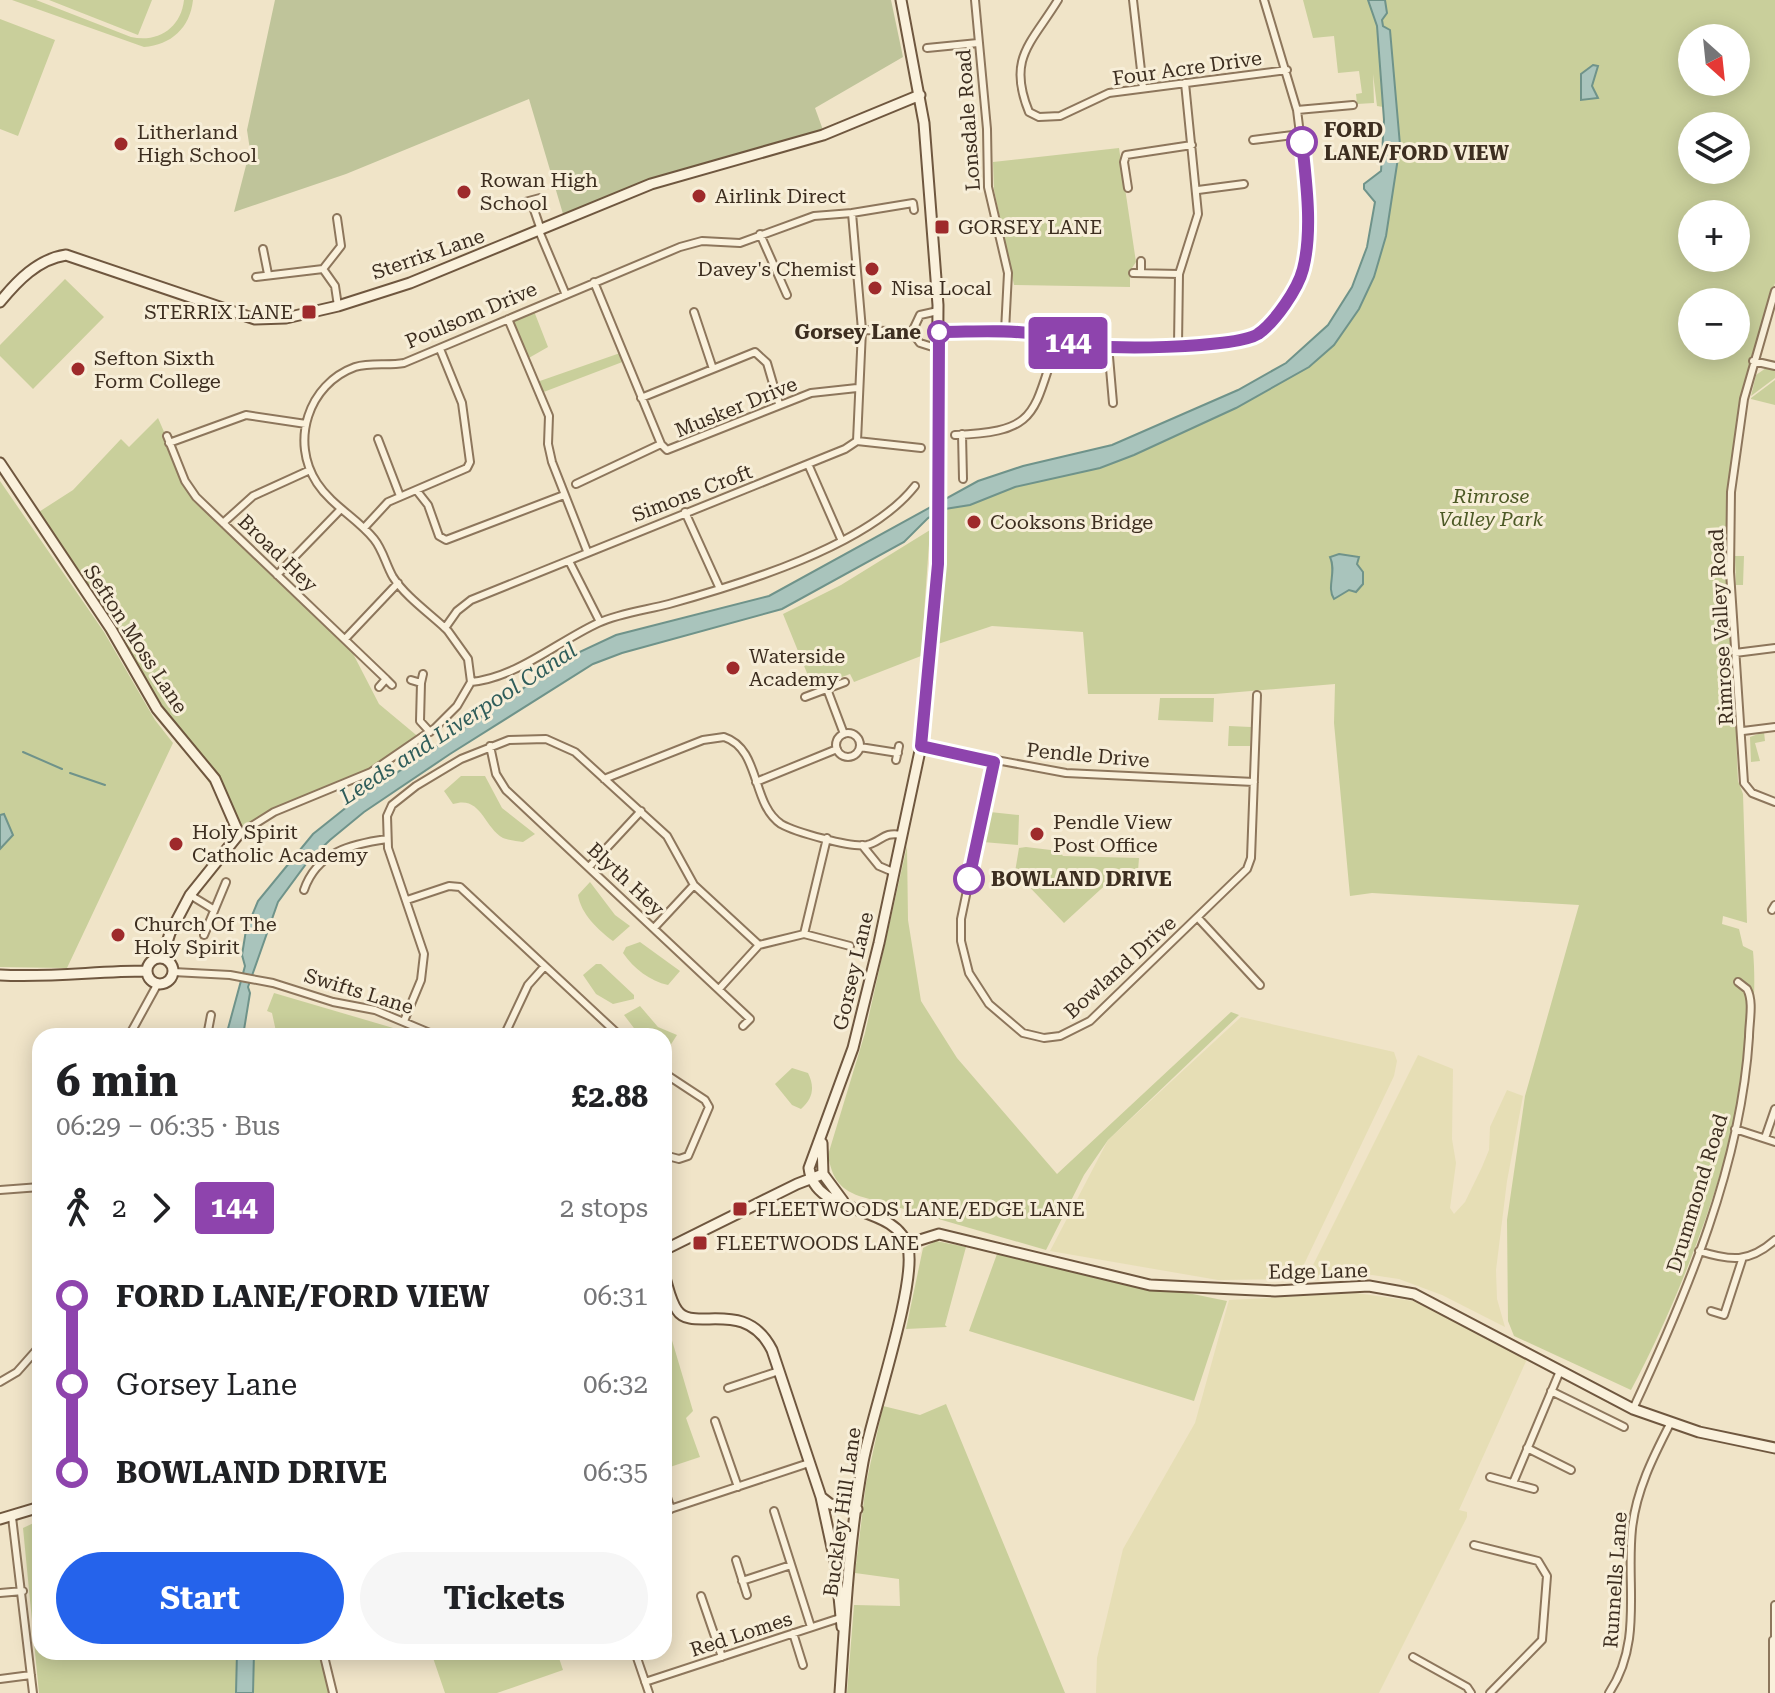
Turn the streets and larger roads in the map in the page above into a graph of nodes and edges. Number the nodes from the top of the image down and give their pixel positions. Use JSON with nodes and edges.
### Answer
{"nodes":[{"id":1,"x":901,"y":0,"type":"edge"},
{"id":2,"x":975,"y":0,"type":"edge"},
{"id":3,"x":1058,"y":0,"type":"edge"},
{"id":4,"x":1133,"y":0,"type":"edge"},
{"id":5,"x":1264,"y":0,"type":"edge"},
{"id":6,"x":978,"y":43,"type":"junction"},
{"id":7,"x":927,"y":48,"type":"dead end"},
{"id":8,"x":1287,"y":70,"type":"junction"},
{"id":9,"x":1185,"y":83,"type":"junction"},
{"id":10,"x":1143,"y":88,"type":"junction"},
{"id":11,"x":920,"y":95,"type":"junction"},
{"id":12,"x":1353,"y":105,"type":"dead end"},
{"id":13,"x":1297,"y":110,"type":"junction"},
{"id":14,"x":1301,"y":134,"type":"junction"},
{"id":15,"x":1253,"y":140,"type":"dead end"},
{"id":16,"x":1192,"y":145,"type":"junction"},
{"id":17,"x":1244,"y":184,"type":"dead end"},
{"id":18,"x":1128,"y":188,"type":"dead end"},
{"id":19,"x":1198,"y":190,"type":"junction"},
{"id":20,"x":540,"y":198,"type":"dead end"},
{"id":21,"x":913,"y":203,"type":"dead end"},
{"id":22,"x":852,"y":213,"type":"junction"},
{"id":23,"x":337,"y":218,"type":"dead end"},
{"id":24,"x":540,"y":230,"type":"junction"},
{"id":25,"x":760,"y":234,"type":"junction"},
{"id":26,"x":263,"y":249,"type":"dead end"},
{"id":27,"x":1141,"y":261,"type":"dead end"},
{"id":28,"x":323,"y":269,"type":"junction"},
{"id":29,"x":268,"y":274,"type":"junction"},
{"id":30,"x":1179,"y":274,"type":"junction"},
{"id":31,"x":256,"y":277,"type":"dead end"},
{"id":32,"x":594,"y":282,"type":"junction"},
{"id":33,"x":1775,"y":291,"type":"edge"},
{"id":34,"x":566,"y":295,"type":"junction"},
{"id":35,"x":787,"y":295,"type":"dead end"},
{"id":36,"x":0,"y":302,"type":"edge"},
{"id":37,"x":338,"y":306,"type":"junction"},
{"id":38,"x":938,"y":311,"type":"junction"},
{"id":39,"x":694,"y":312,"type":"dead end"},
{"id":40,"x":508,"y":319,"type":"junction"},
{"id":41,"x":862,"y":330,"type":"junction"},
{"id":42,"x":1005,"y":331,"type":"junction"},
{"id":43,"x":912,"y":332,"type":"junction"},
{"id":44,"x":939,"y":332,"type":"junction"},
{"id":45,"x":1058,"y":340,"type":"junction"},
{"id":46,"x":1108,"y":345,"type":"junction"},
{"id":47,"x":1178,"y":345,"type":"junction"},
{"id":48,"x":440,"y":349,"type":"junction"},
{"id":49,"x":939,"y":349,"type":"junction"},
{"id":50,"x":1753,"y":361,"type":"junction"},
{"id":51,"x":1775,"y":366,"type":"edge"},
{"id":52,"x":713,"y":369,"type":"junction"},
{"id":53,"x":857,"y":388,"type":"junction"},
{"id":54,"x":641,"y":398,"type":"junction"},
{"id":55,"x":1113,"y":403,"type":"dead end"},
{"id":56,"x":779,"y":404,"type":"junction"},
{"id":57,"x":306,"y":424,"type":"junction"},
{"id":58,"x":378,"y":439,"type":"dead end"},
{"id":59,"x":857,"y":441,"type":"junction"},
{"id":60,"x":661,"y":444,"type":"junction"},
{"id":61,"x":921,"y":448,"type":"dead end"},
{"id":62,"x":0,"y":463,"type":"edge"},
{"id":63,"x":808,"y":464,"type":"junction"},
{"id":64,"x":310,"y":470,"type":"junction"},
{"id":65,"x":963,"y":479,"type":"dead end"},
{"id":66,"x":576,"y":484,"type":"dead end"},
{"id":67,"x":915,"y":486,"type":"dead end"},
{"id":68,"x":417,"y":491,"type":"junction"},
{"id":69,"x":564,"y":495,"type":"junction"},
{"id":70,"x":400,"y":496,"type":"junction"},
{"id":71,"x":341,"y":509,"type":"junction"},
{"id":72,"x":685,"y":512,"type":"junction"},
{"id":73,"x":223,"y":523,"type":"junction"},
{"id":74,"x":364,"y":528,"type":"junction"},
{"id":75,"x":841,"y":539,"type":"junction"},
{"id":76,"x":587,"y":551,"type":"junction"},
{"id":77,"x":569,"y":561,"type":"junction"},
{"id":78,"x":277,"y":575,"type":"junction"},
{"id":79,"x":398,"y":583,"type":"junction"},
{"id":80,"x":720,"y":589,"type":"junction"},
{"id":81,"x":600,"y":622,"type":"junction"},
{"id":82,"x":445,"y":628,"type":"junction"},
{"id":83,"x":345,"y":639,"type":"junction"},
{"id":84,"x":1775,"y":648,"type":"edge"},
{"id":85,"x":1735,"y":653,"type":"junction"},
{"id":86,"x":423,"y":674,"type":"dead end"},
{"id":87,"x":411,"y":680,"type":"dead end"},
{"id":88,"x":471,"y":682,"type":"junction"},
{"id":89,"x":845,"y":682,"type":"dead end"},
{"id":90,"x":421,"y":683,"type":"junction"},
{"id":91,"x":379,"y":687,"type":"dead end"},
{"id":92,"x":827,"y":689,"type":"junction"},
{"id":93,"x":1257,"y":695,"type":"dead end"},
{"id":94,"x":805,"y":697,"type":"dead end"},
{"id":95,"x":1775,"y":727,"type":"edge"},
{"id":96,"x":1743,"y":731,"type":"junction"},
{"id":97,"x":430,"y":732,"type":"junction"},
{"id":98,"x":844,"y":734,"type":"junction"},
{"id":99,"x":490,"y":746,"type":"junction"},
{"id":100,"x":921,"y":746,"type":"junction"},
{"id":101,"x":860,"y":747,"type":"junction"},
{"id":102,"x":837,"y":749,"type":"junction"},
{"id":103,"x":898,"y":753,"type":"dead end"},
{"id":104,"x":994,"y":762,"type":"junction"},
{"id":105,"x":604,"y":779,"type":"junction"},
{"id":106,"x":756,"y":782,"type":"junction"},
{"id":107,"x":1254,"y":782,"type":"junction"},
{"id":108,"x":1775,"y":802,"type":"edge"},
{"id":109,"x":641,"y":811,"type":"junction"},
{"id":110,"x":239,"y":834,"type":"junction"},
{"id":111,"x":901,"y":835,"type":"junction"},
{"id":112,"x":827,"y":838,"type":"junction"},
{"id":113,"x":387,"y":839,"type":"junction"},
{"id":114,"x":862,"y":845,"type":"junction"},
{"id":115,"x":589,"y":867,"type":"junction"},
{"id":116,"x":893,"y":872,"type":"junction"},
{"id":117,"x":226,"y":882,"type":"dead end"},
{"id":118,"x":694,"y":885,"type":"junction"},
{"id":119,"x":304,"y":890,"type":"dead end"},
{"id":120,"x":190,"y":895,"type":"junction"},
{"id":121,"x":407,"y":900,"type":"junction"},
{"id":122,"x":213,"y":909,"type":"junction"},
{"id":123,"x":1199,"y":919,"type":"junction"},
{"id":124,"x":654,"y":928,"type":"junction"},
{"id":125,"x":804,"y":934,"type":"junction"},
{"id":126,"x":204,"y":935,"type":"dead end"},
{"id":127,"x":759,"y":945,"type":"junction"},
{"id":128,"x":850,"y":946,"type":"dead end"},
{"id":129,"x":162,"y":958,"type":"junction"},
{"id":130,"x":544,"y":967,"type":"junction"},
{"id":131,"x":146,"y":971,"type":"junction"},
{"id":132,"x":173,"y":972,"type":"junction"},
{"id":133,"x":0,"y":975,"type":"edge"},
{"id":134,"x":1738,"y":982,"type":"dead end"},
{"id":135,"x":157,"y":985,"type":"junction"},
{"id":136,"x":1260,"y":985,"type":"dead end"},
{"id":137,"x":719,"y":989,"type":"junction"},
{"id":138,"x":211,"y":1015,"type":"dead end"},
{"id":139,"x":404,"y":1021,"type":"junction"},
{"id":140,"x":743,"y":1026,"type":"dead end"},
{"id":141,"x":133,"y":1028,"type":"edge"},
{"id":142,"x":209,"y":1028,"type":"edge"},
{"id":143,"x":419,"y":1028,"type":"edge"},
{"id":144,"x":508,"y":1028,"type":"edge"},
{"id":145,"x":611,"y":1028,"type":"edge"},
{"id":146,"x":672,"y":1079,"type":"edge"},
{"id":147,"x":1775,"y":1109,"type":"edge"},
{"id":148,"x":1735,"y":1129,"type":"junction"},
{"id":149,"x":822,"y":1135,"type":"junction"},
{"id":150,"x":1765,"y":1138,"type":"junction"},
{"id":151,"x":1775,"y":1142,"type":"edge"},
{"id":152,"x":672,"y":1157,"type":"edge"},
{"id":153,"x":823,"y":1174,"type":"junction"},
{"id":154,"x":811,"y":1178,"type":"junction"},
{"id":155,"x":32,"y":1188,"type":"edge"},
{"id":156,"x":0,"y":1190,"type":"edge"},
{"id":157,"x":847,"y":1206,"type":"junction"},
{"id":158,"x":1775,"y":1241,"type":"edge"},
{"id":159,"x":907,"y":1244,"type":"junction"},
{"id":160,"x":672,"y":1246,"type":"edge"},
{"id":161,"x":1699,"y":1251,"type":"junction"},
{"id":162,"x":1742,"y":1260,"type":"junction"},
{"id":163,"x":672,"y":1296,"type":"edge"},
{"id":164,"x":1711,"y":1311,"type":"dead end"},
{"id":165,"x":32,"y":1355,"type":"edge"},
{"id":166,"x":779,"y":1371,"type":"junction"},
{"id":167,"x":1560,"y":1371,"type":"junction"},
{"id":168,"x":0,"y":1382,"type":"edge"},
{"id":169,"x":728,"y":1388,"type":"dead end"},
{"id":170,"x":1551,"y":1391,"type":"junction"},
{"id":171,"x":1633,"y":1409,"type":"junction"},
{"id":172,"x":715,"y":1421,"type":"dead end"},
{"id":173,"x":1670,"y":1424,"type":"junction"},
{"id":174,"x":1624,"y":1427,"type":"dead end"},
{"id":175,"x":1527,"y":1448,"type":"junction"},
{"id":176,"x":1775,"y":1448,"type":"edge"},
{"id":177,"x":809,"y":1463,"type":"junction"},
{"id":178,"x":1571,"y":1470,"type":"dead end"},
{"id":179,"x":1490,"y":1477,"type":"dead end"},
{"id":180,"x":1513,"y":1483,"type":"junction"},
{"id":181,"x":738,"y":1487,"type":"junction"},
{"id":182,"x":1534,"y":1489,"type":"dead end"},
{"id":183,"x":821,"y":1497,"type":"junction"},
{"id":184,"x":672,"y":1508,"type":"edge"},
{"id":185,"x":857,"y":1509,"type":"junction"},
{"id":186,"x":32,"y":1510,"type":"edge"},
{"id":187,"x":774,"y":1511,"type":"dead end"},
{"id":188,"x":12,"y":1517,"type":"junction"},
{"id":189,"x":0,"y":1519,"type":"edge"},
{"id":190,"x":778,"y":1523,"type":"junction"},
{"id":191,"x":768,"y":1526,"type":"dead end"},
{"id":192,"x":1474,"y":1545,"type":"dead end"},
{"id":193,"x":736,"y":1560,"type":"dead end"},
{"id":194,"x":791,"y":1565,"type":"junction"},
{"id":195,"x":742,"y":1581,"type":"junction"},
{"id":196,"x":23,"y":1591,"type":"junction"},
{"id":197,"x":0,"y":1593,"type":"edge"},
{"id":198,"x":747,"y":1595,"type":"dead end"},
{"id":199,"x":701,"y":1596,"type":"dead end"},
{"id":200,"x":1775,"y":1605,"type":"edge"},
{"id":201,"x":844,"y":1617,"type":"junction"},
{"id":202,"x":811,"y":1627,"type":"junction"},
{"id":203,"x":793,"y":1633,"type":"junction"},
{"id":204,"x":1774,"y":1640,"type":"edge"},
{"id":205,"x":722,"y":1657,"type":"junction"},
{"id":206,"x":1413,"y":1657,"type":"dead end"},
{"id":207,"x":325,"y":1660,"type":"edge"},
{"id":208,"x":638,"y":1660,"type":"edge"},
{"id":209,"x":803,"y":1665,"type":"dead end"},
{"id":210,"x":31,"y":1675,"type":"junction"},
{"id":211,"x":0,"y":1679,"type":"edge"},
{"id":212,"x":645,"y":1682,"type":"junction"},
{"id":213,"x":33,"y":1693,"type":"edge"},
{"id":214,"x":333,"y":1693,"type":"edge"},
{"id":215,"x":649,"y":1693,"type":"edge"},
{"id":216,"x":840,"y":1693,"type":"edge"},
{"id":217,"x":1471,"y":1693,"type":"edge"},
{"id":218,"x":1490,"y":1693,"type":"edge"},
{"id":219,"x":1609,"y":1693,"type":"edge"},
{"id":220,"x":1773,"y":1693,"type":"edge"}],
"edges":[{"from":1,"to":11,"type":"street","name":"Gorsey Lane"},
{"from":2,"to":6,"type":"street","name":"Lonsdale Road"},
{"from":3,"to":10,"type":"street","name":"Four Acre Drive"},
{"from":4,"to":10,"type":"street"},
{"from":5,"to":8,"type":"street"},
{"from":6,"to":7,"type":"street"},
{"from":6,"to":42,"type":"street","name":"Lonsdale Road"},
{"from":8,"to":9,"type":"street","name":"Four Acre Drive"},
{"from":8,"to":13,"type":"street"},
{"from":9,"to":10,"type":"street","name":"Four Acre Drive"},
{"from":9,"to":16,"type":"street"},
{"from":11,"to":24,"type":"street","name":"Sterrix Lane"},
{"from":11,"to":38,"type":"street","name":"Gorsey Lane"},
{"from":12,"to":13,"type":"street"},
{"from":13,"to":14,"type":"street"},
{"from":14,"to":15,"type":"street"},
{"from":14,"to":47,"type":"street"},
{"from":16,"to":18,"type":"street"},
{"from":16,"to":19,"type":"street"},
{"from":17,"to":19,"type":"street"},
{"from":19,"to":30,"type":"street"},
{"from":20,"to":24,"type":"street"},
{"from":21,"to":22,"type":"street","name":"Poulsom Drive"},
{"from":22,"to":25,"type":"street","name":"Poulsom Drive"},
{"from":22,"to":41,"type":"street"},
{"from":23,"to":28,"type":"street"},
{"from":24,"to":34,"type":"street"},
{"from":24,"to":37,"type":"street","name":"Sterrix Lane"},
{"from":25,"to":32,"type":"street","name":"Poulsom Drive"},
{"from":25,"to":35,"type":"street"},
{"from":26,"to":29,"type":"street"},
{"from":27,"to":30,"type":"street"},
{"from":28,"to":29,"type":"street"},
{"from":28,"to":37,"type":"street"},
{"from":29,"to":31,"type":"street"},
{"from":30,"to":47,"type":"street"},
{"from":32,"to":34,"type":"street","name":"Poulsom Drive"},
{"from":32,"to":54,"type":"street","name":"Musker Drive"},
{"from":33,"to":50,"type":"street","name":"Rimrose Valley Road"},
{"from":34,"to":40,"type":"street","name":"Poulsom Drive"},
{"from":36,"to":37,"type":"street","name":"Sterrix Lane"},
{"from":38,"to":43,"type":"street"},
{"from":38,"to":44,"type":"street","name":"Gorsey Lane"},
{"from":39,"to":52,"type":"street"},
{"from":40,"to":48,"type":"street","name":"Poulsom Drive"},
{"from":40,"to":69,"type":"street"},
{"from":41,"to":43,"type":"street"},
{"from":41,"to":53,"type":"street"},
{"from":42,"to":44,"type":"street"},
{"from":42,"to":45,"type":"street"},
{"from":43,"to":49,"type":"street"},
{"from":44,"to":49,"type":"street","name":"Gorsey Lane"},
{"from":45,"to":46,"type":"street"},
{"from":45,"to":65,"type":"street"},
{"from":46,"to":47,"type":"street"},
{"from":46,"to":55,"type":"street"},
{"from":48,"to":57,"type":"street","name":"Poulsom Drive"},
{"from":48,"to":68,"type":"street"},
{"from":49,"to":100,"type":"street","name":"Gorsey Lane"},
{"from":50,"to":51,"type":"street"},
{"from":50,"to":85,"type":"street","name":"Rimrose Valley Road"},
{"from":52,"to":54,"type":"street"},
{"from":52,"to":56,"type":"street"},
{"from":53,"to":56,"type":"street","name":"Musker Drive"},
{"from":53,"to":59,"type":"street"},
{"from":54,"to":60,"type":"street","name":"Musker Drive"},
{"from":56,"to":60,"type":"street","name":"Musker Drive"},
{"from":57,"to":64,"type":"street"},
{"from":57,"to":73,"type":"street","name":"Broad Hey"},
{"from":58,"to":70,"type":"street"},
{"from":59,"to":61,"type":"street"},
{"from":59,"to":63,"type":"street","name":"Simons Croft"},
{"from":60,"to":66,"type":"street"},
{"from":62,"to":110,"type":"street","name":"Sefton Moss Lane"},
{"from":63,"to":72,"type":"street","name":"Simons Croft"},
{"from":63,"to":75,"type":"street"},
{"from":64,"to":71,"type":"street"},
{"from":64,"to":73,"type":"street"},
{"from":67,"to":75,"type":"street"},
{"from":68,"to":69,"type":"street"},
{"from":68,"to":70,"type":"street"},
{"from":69,"to":76,"type":"street"},
{"from":70,"to":74,"type":"street"},
{"from":71,"to":74,"type":"street"},
{"from":71,"to":78,"type":"street"},
{"from":72,"to":76,"type":"street","name":"Simons Croft"},
{"from":72,"to":80,"type":"street"},
{"from":73,"to":78,"type":"street","name":"Broad Hey"},
{"from":74,"to":79,"type":"street"},
{"from":75,"to":80,"type":"street"},
{"from":76,"to":77,"type":"street","name":"Simons Croft"},
{"from":77,"to":81,"type":"street"},
{"from":77,"to":82,"type":"street","name":"Simons Croft"},
{"from":78,"to":83,"type":"street","name":"Broad Hey"},
{"from":79,"to":82,"type":"street"},
{"from":79,"to":83,"type":"street"},
{"from":80,"to":81,"type":"street"},
{"from":81,"to":88,"type":"street"},
{"from":82,"to":88,"type":"street"},
{"from":83,"to":91,"type":"street","name":"Broad Hey"},
{"from":84,"to":85,"type":"street"},
{"from":85,"to":96,"type":"street","name":"Rimrose Valley Road"},
{"from":86,"to":90,"type":"street"},
{"from":87,"to":90,"type":"street"},
{"from":88,"to":97,"type":"street"},
{"from":89,"to":92,"type":"street"},
{"from":90,"to":97,"type":"street"},
{"from":92,"to":94,"type":"street"},
{"from":92,"to":98,"type":"street"},
{"from":93,"to":107,"type":"street","name":"Bowland Drive"},
{"from":95,"to":96,"type":"street"},
{"from":96,"to":108,"type":"street","name":"Rimrose Valley Road"},
{"from":97,"to":110,"type":"street"},
{"from":98,"to":101,"type":"street"},
{"from":98,"to":102,"type":"street"},
{"from":99,"to":105,"type":"street"},
{"from":99,"to":113,"type":"street"},
{"from":99,"to":115,"type":"street","name":"Blyth Hey"},
{"from":100,"to":104,"type":"street","name":"Pendle Drive"},
{"from":100,"to":111,"type":"street","name":"Gorsey Lane"},
{"from":101,"to":102,"type":"street"},
{"from":101,"to":103,"type":"street"},
{"from":102,"to":106,"type":"street"},
{"from":104,"to":107,"type":"street","name":"Pendle Drive"},
{"from":104,"to":123,"type":"street","name":"Bowland Drive"},
{"from":105,"to":106,"type":"street"},
{"from":105,"to":109,"type":"street"},
{"from":106,"to":112,"type":"street"},
{"from":107,"to":123,"type":"street","name":"Bowland Drive"},
{"from":109,"to":115,"type":"street"},
{"from":109,"to":118,"type":"street"},
{"from":110,"to":120,"type":"street"},
{"from":111,"to":114,"type":"street"},
{"from":111,"to":116,"type":"street","name":"Gorsey Lane"},
{"from":112,"to":114,"type":"street"},
{"from":112,"to":125,"type":"street"},
{"from":113,"to":119,"type":"street"},
{"from":113,"to":121,"type":"street"},
{"from":114,"to":116,"type":"street"},
{"from":115,"to":124,"type":"street","name":"Blyth Hey"},
{"from":116,"to":149,"type":"street","name":"Gorsey Lane"},
{"from":117,"to":122,"type":"street"},
{"from":118,"to":124,"type":"street"},
{"from":118,"to":127,"type":"street"},
{"from":120,"to":122,"type":"street"},
{"from":120,"to":129,"type":"street"},
{"from":121,"to":130,"type":"street"},
{"from":121,"to":139,"type":"street"},
{"from":122,"to":126,"type":"street"},
{"from":123,"to":136,"type":"street","name":"Bowland Drive"},
{"from":124,"to":137,"type":"street","name":"Blyth Hey"},
{"from":125,"to":127,"type":"street"},
{"from":125,"to":128,"type":"street"},
{"from":127,"to":137,"type":"street"},
{"from":129,"to":131,"type":"street"},
{"from":129,"to":132,"type":"street"},
{"from":130,"to":144,"type":"street"},
{"from":130,"to":145,"type":"street"},
{"from":131,"to":133,"type":"street"},
{"from":131,"to":135,"type":"street"},
{"from":132,"to":135,"type":"street"},
{"from":132,"to":139,"type":"street","name":"Swifts Lane"},
{"from":134,"to":148,"type":"street","name":"Drummond Road"},
{"from":135,"to":141,"type":"street"},
{"from":137,"to":140,"type":"street","name":"Blyth Hey"},
{"from":138,"to":142,"type":"street"},
{"from":139,"to":143,"type":"street","name":"Swifts Lane"},
{"from":146,"to":152,"type":"street"},
{"from":147,"to":150,"type":"street"},
{"from":148,"to":150,"type":"street"},
{"from":148,"to":161,"type":"street","name":"Drummond Road"},
{"from":149,"to":153,"type":"street","name":"Gorsey Lane"},
{"from":149,"to":154,"type":"street","name":"Gorsey Lane"},
{"from":150,"to":151,"type":"street"},
{"from":153,"to":154,"type":"street"},
{"from":153,"to":157,"type":"street"},
{"from":154,"to":157,"type":"street"},
{"from":154,"to":160,"type":"street"},
{"from":155,"to":156,"type":"street"},
{"from":157,"to":159,"type":"street"},
{"from":158,"to":162,"type":"street"},
{"from":159,"to":167,"type":"street","name":"Edge Lane"},
{"from":159,"to":185,"type":"street","name":"Buckley Hill Lane"},
{"from":161,"to":162,"type":"street"},
{"from":161,"to":171,"type":"street","name":"Drummond Road"},
{"from":162,"to":164,"type":"street"},
{"from":163,"to":166,"type":"street"},
{"from":165,"to":168,"type":"street"},
{"from":166,"to":169,"type":"street"},
{"from":166,"to":177,"type":"street"},
{"from":167,"to":170,"type":"street"},
{"from":167,"to":171,"type":"street","name":"Edge Lane"},
{"from":170,"to":174,"type":"street"},
{"from":170,"to":175,"type":"street"},
{"from":171,"to":173,"type":"street","name":"Edge Lane"},
{"from":172,"to":181,"type":"street"},
{"from":173,"to":176,"type":"street","name":"Edge Lane"},
{"from":173,"to":219,"type":"street","name":"Runnells Lane"},
{"from":175,"to":178,"type":"street"},
{"from":175,"to":180,"type":"street"},
{"from":177,"to":181,"type":"street"},
{"from":177,"to":183,"type":"street"},
{"from":179,"to":180,"type":"street"},
{"from":180,"to":182,"type":"street"},
{"from":181,"to":184,"type":"street"},
{"from":183,"to":185,"type":"street"},
{"from":183,"to":201,"type":"street"},
{"from":185,"to":201,"type":"street","name":"Buckley Hill Lane"},
{"from":186,"to":188,"type":"street"},
{"from":187,"to":190,"type":"street"},
{"from":188,"to":189,"type":"street"},
{"from":188,"to":196,"type":"street"},
{"from":190,"to":191,"type":"street"},
{"from":190,"to":194,"type":"street"},
{"from":192,"to":218,"type":"street"},
{"from":193,"to":195,"type":"street"},
{"from":194,"to":195,"type":"street"},
{"from":194,"to":202,"type":"street"},
{"from":195,"to":198,"type":"street"},
{"from":196,"to":197,"type":"street"},
{"from":196,"to":210,"type":"street"},
{"from":199,"to":205,"type":"street"},
{"from":200,"to":204,"type":"street"},
{"from":201,"to":202,"type":"street","name":"Red Lomes"},
{"from":201,"to":216,"type":"street"},
{"from":202,"to":203,"type":"street","name":"Red Lomes"},
{"from":203,"to":205,"type":"street","name":"Red Lomes"},
{"from":203,"to":209,"type":"street"},
{"from":204,"to":220,"type":"street"},
{"from":205,"to":212,"type":"street","name":"Red Lomes"},
{"from":206,"to":217,"type":"street"},
{"from":207,"to":214,"type":"street"},
{"from":208,"to":212,"type":"street"},
{"from":210,"to":211,"type":"street"},
{"from":210,"to":213,"type":"street"},
{"from":212,"to":215,"type":"street"}]}
